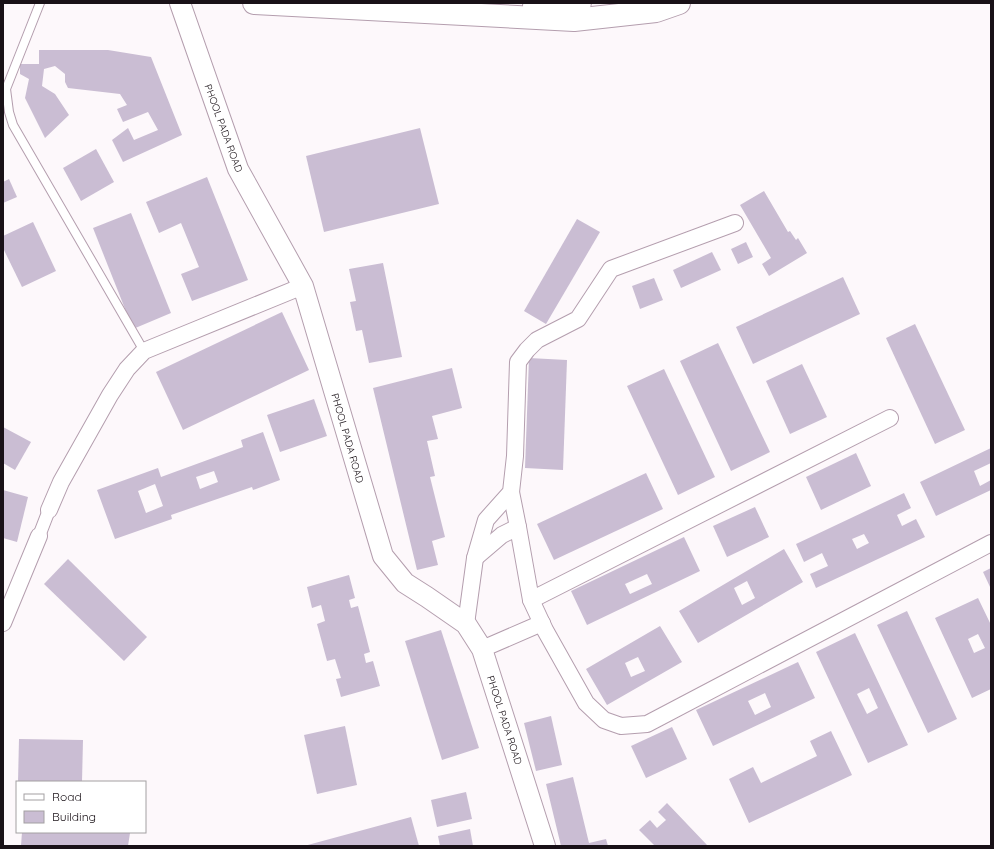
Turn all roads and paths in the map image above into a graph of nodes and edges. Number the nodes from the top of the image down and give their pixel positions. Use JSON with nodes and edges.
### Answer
{"nodes":[{"id":1,"x":40,"y":3,"type":"edge"},
{"id":2,"x":180,"y":3,"type":"edge"},
{"id":3,"x":254,"y":3,"type":"edge"},
{"id":4,"x":435,"y":3,"type":"edge"},
{"id":5,"x":580,"y":3,"type":"edge"},
{"id":6,"x":679,"y":3,"type":"edge"},
{"id":7,"x":653,"y":7,"type":"edge"},
{"id":8,"x":735,"y":223,"type":"dead end"},
{"id":9,"x":303,"y":286,"type":"junction"},
{"id":10,"x":144,"y":351,"type":"junction"},
{"id":11,"x":890,"y":418,"type":"dead end"},
{"id":12,"x":511,"y":492,"type":"junction"},
{"id":13,"x":49,"y":510,"type":"joint"},
{"id":14,"x":518,"y":528,"type":"junction"},
{"id":15,"x":39,"y":536,"type":"joint"},
{"id":16,"x":991,"y":544,"type":"edge"},
{"id":17,"x":475,"y":558,"type":"junction"},
{"id":18,"x":531,"y":600,"type":"junction"},
{"id":19,"x":3,"y":623,"type":"edge"},
{"id":20,"x":542,"y":623,"type":"junction"},
{"id":21,"x":466,"y":624,"type":"junction"},
{"id":22,"x":482,"y":649,"type":"junction"},
{"id":23,"x":545,"y":846,"type":"edge"}],
"edges":[{"from":1,"to":10,"type":"lane"},
{"from":2,"to":9,"type":"street","name":"PHOOL PADA ROAD"},
{"from":3,"to":7,"type":"main road"},
{"from":4,"to":5,"type":"main road"},
{"from":6,"to":7,"type":"main road"},
{"from":8,"to":12,"type":"street"},
{"from":9,"to":10,"type":"street"},
{"from":9,"to":21,"type":"street","name":"PHOOL PADA ROAD"},
{"from":10,"to":13,"type":"street"},
{"from":11,"to":18,"type":"street"},
{"from":12,"to":14,"type":"street"},
{"from":12,"to":17,"type":"street"},
{"from":13,"to":15,"type":"street"},
{"from":14,"to":17,"type":"street"},
{"from":14,"to":18,"type":"street"},
{"from":15,"to":19,"type":"street"},
{"from":16,"to":20,"type":"street"},
{"from":17,"to":21,"type":"street"},
{"from":18,"to":20,"type":"street"},
{"from":20,"to":22,"type":"street"},
{"from":21,"to":22,"type":"street","name":"PHOOL PADA ROAD"},
{"from":22,"to":23,"type":"street","name":"PHOOL PADA ROAD"}]}
